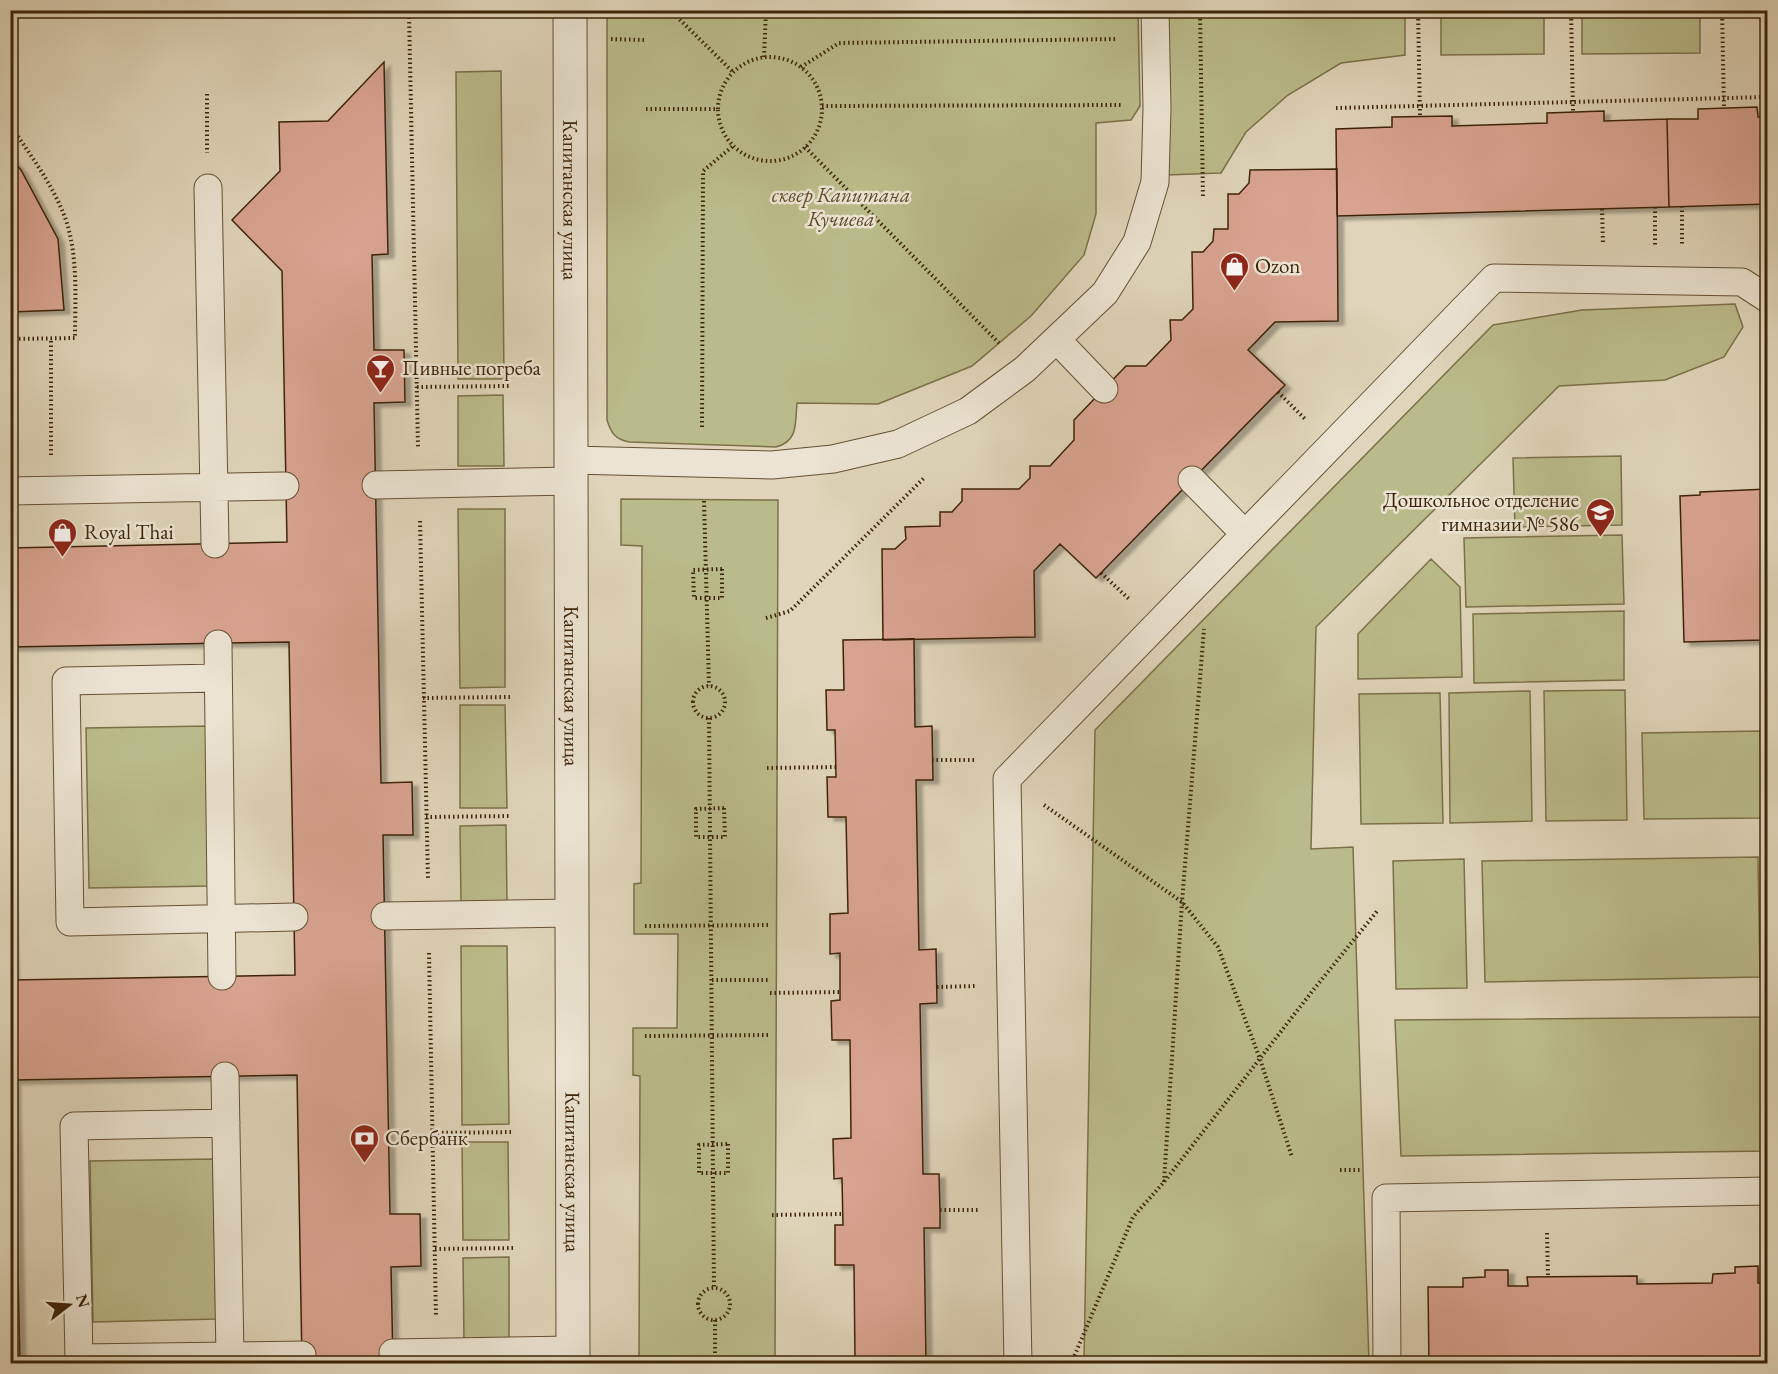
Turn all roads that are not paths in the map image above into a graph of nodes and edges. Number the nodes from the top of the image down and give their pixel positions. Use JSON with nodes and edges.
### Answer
{"nodes":[{"id":1,"x":570,"y":10,"type":"edge"},
{"id":2,"x":1155,"y":10,"type":"edge"},
{"id":3,"x":208,"y":188,"type":"road end"},
{"id":4,"x":1767,"y":299,"type":"edge"},
{"id":5,"x":1057,"y":340,"type":"junction"},
{"id":6,"x":1104,"y":389,"type":"dead end"},
{"id":7,"x":571,"y":471,"type":"junction"},
{"id":8,"x":1192,"y":480,"type":"dead end"},
{"id":9,"x":376,"y":485,"type":"dead end"},
{"id":10,"x":285,"y":486,"type":"dead end"},
{"id":11,"x":215,"y":488,"type":"junction"},
{"id":12,"x":10,"y":491,"type":"edge"},
{"id":13,"x":1245,"y":534,"type":"junction"},
{"id":14,"x":215,"y":544,"type":"dead end"},
{"id":15,"x":218,"y":644,"type":"dead end"},
{"id":16,"x":217,"y":678,"type":"junction"},
{"id":17,"x":572,"y":913,"type":"junction"},
{"id":18,"x":385,"y":916,"type":"dead end"},
{"id":19,"x":294,"y":918,"type":"dead end"},
{"id":20,"x":222,"y":919,"type":"junction"},
{"id":21,"x":222,"y":976,"type":"dead end"},
{"id":22,"x":225,"y":1076,"type":"dead end"},
{"id":23,"x":226,"y":1123,"type":"junction"},
{"id":24,"x":1767,"y":1191,"type":"edge"},
{"id":25,"x":393,"y":1353,"type":"dead end"},
{"id":26,"x":302,"y":1355,"type":"dead end"},
{"id":27,"x":230,"y":1356,"type":"junction"},
{"id":28,"x":573,"y":1357,"type":"edge"},
{"id":29,"x":1018,"y":1364,"type":"edge"},
{"id":30,"x":1388,"y":1364,"type":"edge"}],
"edges":[{"from":1,"to":7,"type":"street","name":"Капитанская улица"},
{"from":2,"to":5,"type":"lane"},
{"from":3,"to":11,"type":"lane"},
{"from":4,"to":13,"type":"lane"},
{"from":5,"to":6,"type":"lane"},
{"from":5,"to":7,"type":"lane"},
{"from":7,"to":9,"type":"lane"},
{"from":7,"to":17,"type":"street","name":"Капитанская улица"},
{"from":8,"to":13,"type":"lane"},
{"from":10,"to":11,"type":"lane"},
{"from":11,"to":12,"type":"lane"},
{"from":11,"to":14,"type":"lane"},
{"from":13,"to":29,"type":"lane"},
{"from":15,"to":16,"type":"lane"},
{"from":16,"to":20,"type":"lane"},
{"from":16,"to":20,"type":"lane"},
{"from":17,"to":18,"type":"lane"},
{"from":17,"to":28,"type":"street","name":"Капитанская улица"},
{"from":19,"to":20,"type":"lane"},
{"from":20,"to":21,"type":"lane"},
{"from":22,"to":23,"type":"lane"},
{"from":23,"to":27,"type":"lane"},
{"from":23,"to":27,"type":"lane"},
{"from":24,"to":30,"type":"lane"},
{"from":25,"to":28,"type":"lane"},
{"from":26,"to":27,"type":"lane"}]}
